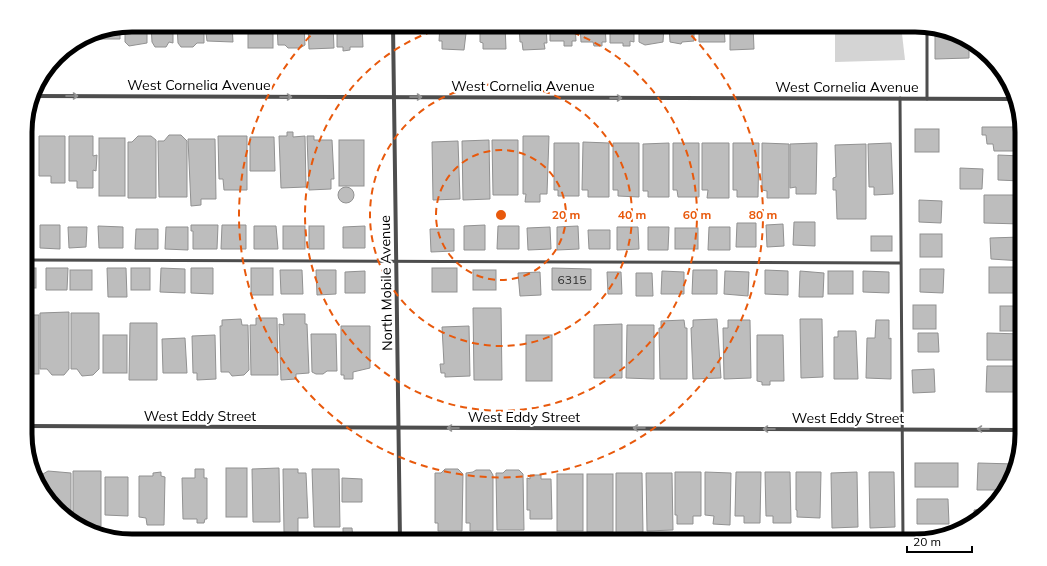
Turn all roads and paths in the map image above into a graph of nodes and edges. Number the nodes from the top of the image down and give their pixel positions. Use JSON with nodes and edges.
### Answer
{"nodes":[{"id":1,"x":393,"y":32,"type":"edge"},
{"id":2,"x":927,"y":33,"type":"edge"},
{"id":3,"x":39,"y":96,"type":"edge"},
{"id":4,"x":394,"y":97,"type":"junction"},
{"id":5,"x":900,"y":98,"type":"junction"},
{"id":6,"x":927,"y":99,"type":"junction"},
{"id":7,"x":1009,"y":99,"type":"edge"},
{"id":8,"x":32,"y":260,"type":"edge"},
{"id":9,"x":397,"y":262,"type":"junction"},
{"id":10,"x":900,"y":263,"type":"junction"},
{"id":11,"x":32,"y":426,"type":"edge"},
{"id":12,"x":399,"y":428,"type":"junction"},
{"id":13,"x":902,"y":429,"type":"junction"},
{"id":14,"x":1015,"y":430,"type":"edge"},
{"id":15,"x":400,"y":534,"type":"edge"},
{"id":16,"x":903,"y":534,"type":"edge"}],
"edges":[{"from":1,"to":4,"type":"street","name":"North Mobile Avenue"},
{"from":2,"to":6,"type":"lane"},
{"from":3,"to":4,"type":"street","name":"West Cornelia Avenue","one_way":true},
{"from":4,"to":5,"type":"street","name":"West Cornelia Avenue","one_way":true},
{"from":4,"to":9,"type":"street","name":"North Mobile Avenue"},
{"from":5,"to":6,"type":"street","name":"West Cornelia Avenue"},
{"from":5,"to":10,"type":"lane"},
{"from":6,"to":7,"type":"street","name":"West Cornelia Avenue"},
{"from":8,"to":9,"type":"lane"},
{"from":9,"to":10,"type":"lane"},
{"from":9,"to":12,"type":"street","name":"North Mobile Avenue"},
{"from":10,"to":13,"type":"lane"},
{"from":11,"to":12,"type":"street","name":"West Eddy Street"},
{"from":13,"to":12,"type":"street","name":"West Eddy Street","one_way":true},
{"from":12,"to":15,"type":"street","name":"North Mobile Avenue"},
{"from":14,"to":13,"type":"street","name":"West Eddy Street","one_way":true},
{"from":13,"to":16,"type":"lane"}]}
